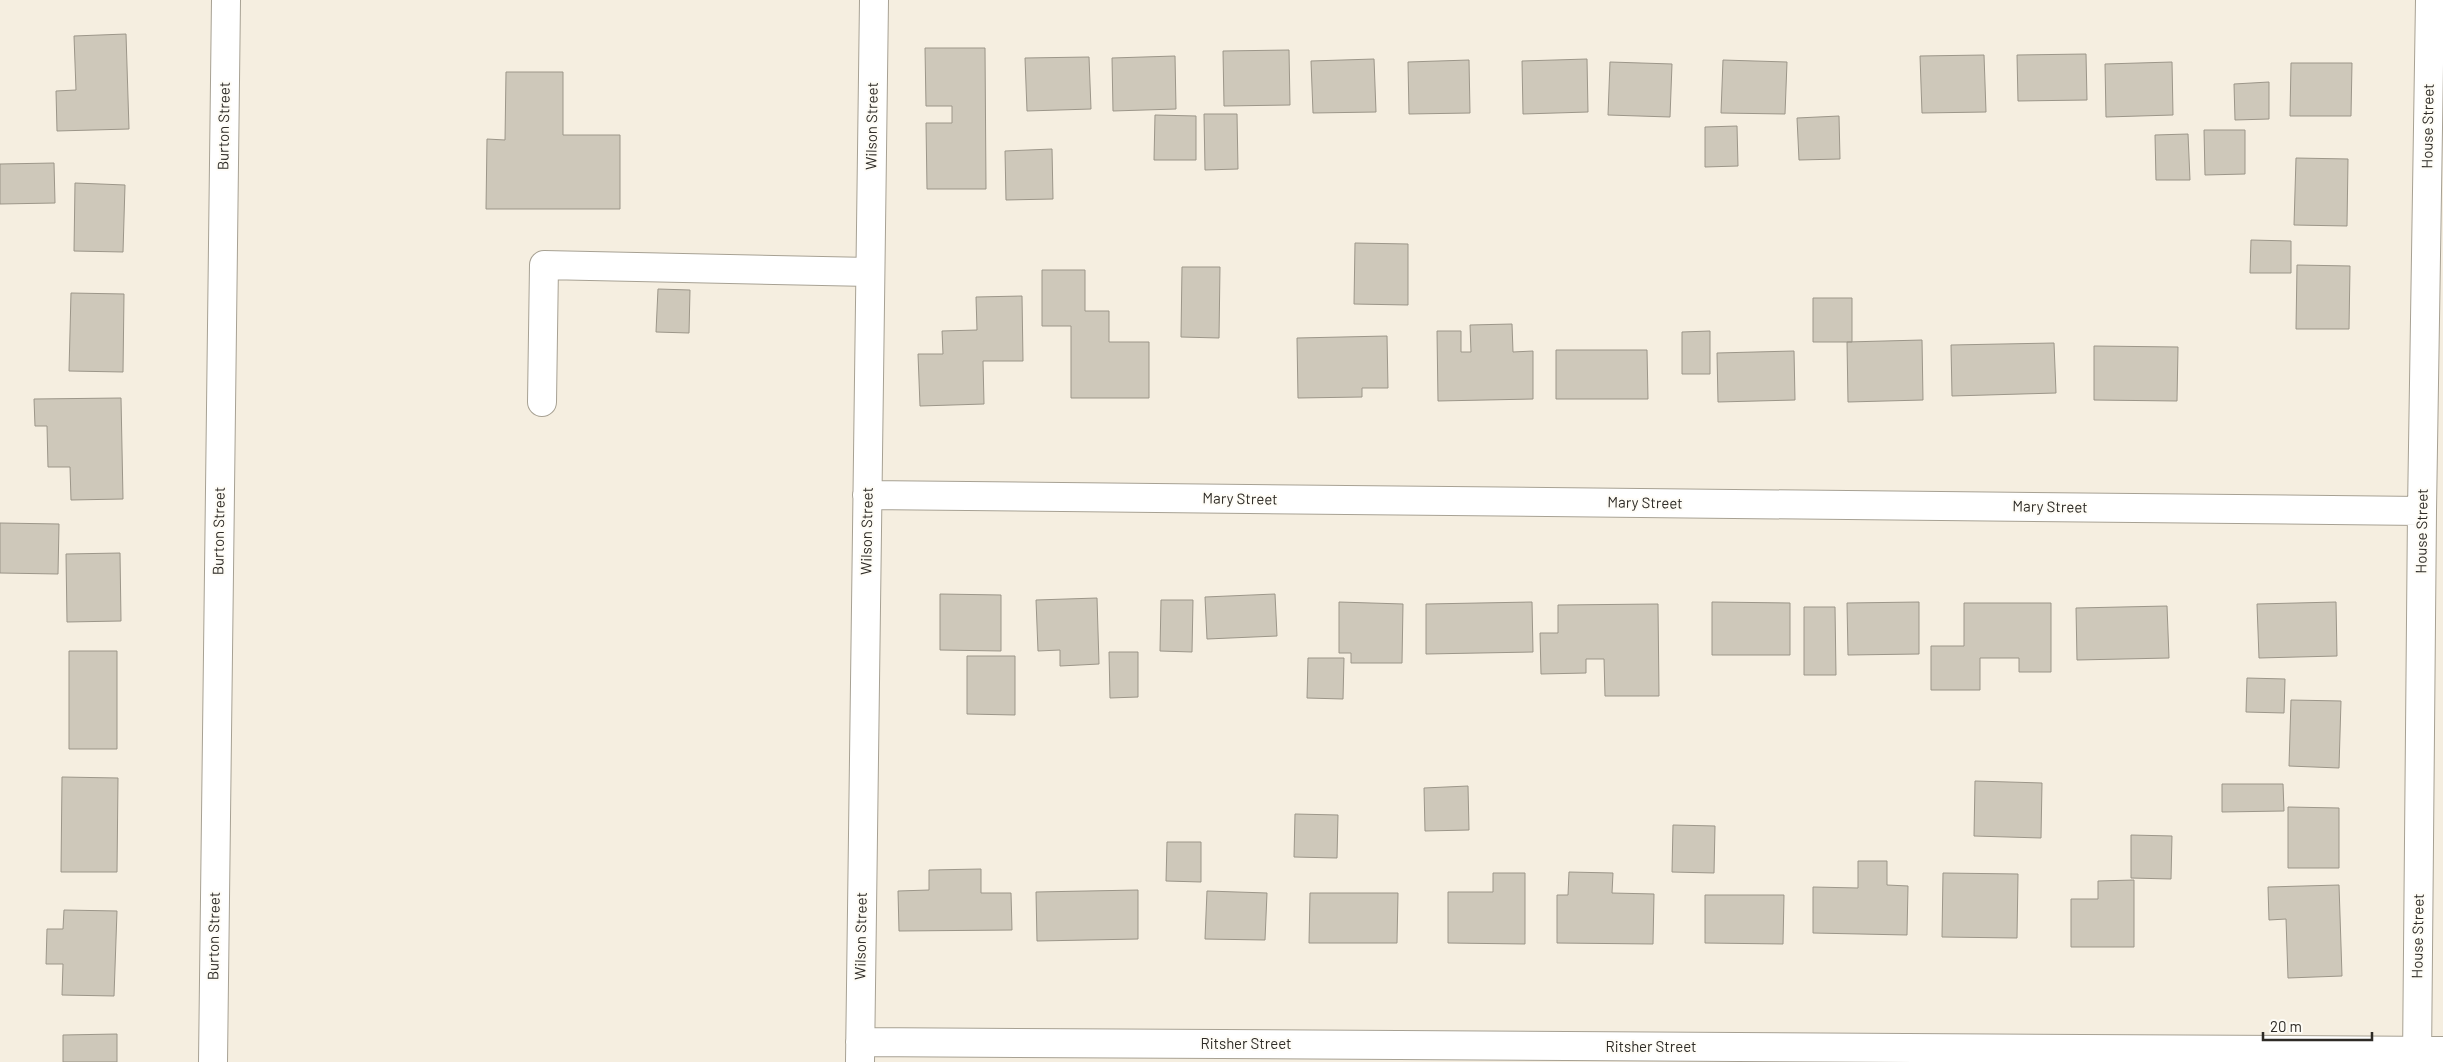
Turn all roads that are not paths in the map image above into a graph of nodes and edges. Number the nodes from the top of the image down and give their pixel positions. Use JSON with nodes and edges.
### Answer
{"nodes":[{"id":1,"x":226,"y":0,"type":"edge"},
{"id":2,"x":874,"y":0,"type":"edge"},
{"id":3,"x":2430,"y":0,"type":"edge"},
{"id":4,"x":870,"y":272,"type":"junction"},
{"id":5,"x":542,"y":402,"type":"dead end"},
{"id":6,"x":867,"y":495,"type":"junction"},
{"id":7,"x":2422,"y":511,"type":"junction"},
{"id":8,"x":860,"y":1052,"type":"edge"},
{"id":9,"x":2426,"y":1055,"type":"edge"},
{"id":10,"x":212,"y":1062,"type":"edge"}],
"edges":[{"from":1,"to":10,"type":"street","name":"Burton Street"},
{"from":2,"to":4,"type":"street","name":"Wilson Street"},
{"from":3,"to":7,"type":"street","name":"House Street"},
{"from":4,"to":5,"type":"street"},
{"from":4,"to":6,"type":"street","name":"Wilson Street"},
{"from":6,"to":7,"type":"street","name":"Mary Street"},
{"from":6,"to":8,"type":"street","name":"Wilson Street"},
{"from":7,"to":9,"type":"street","name":"House Street"},
{"from":8,"to":9,"type":"street","name":"Ritsher Street"}]}
